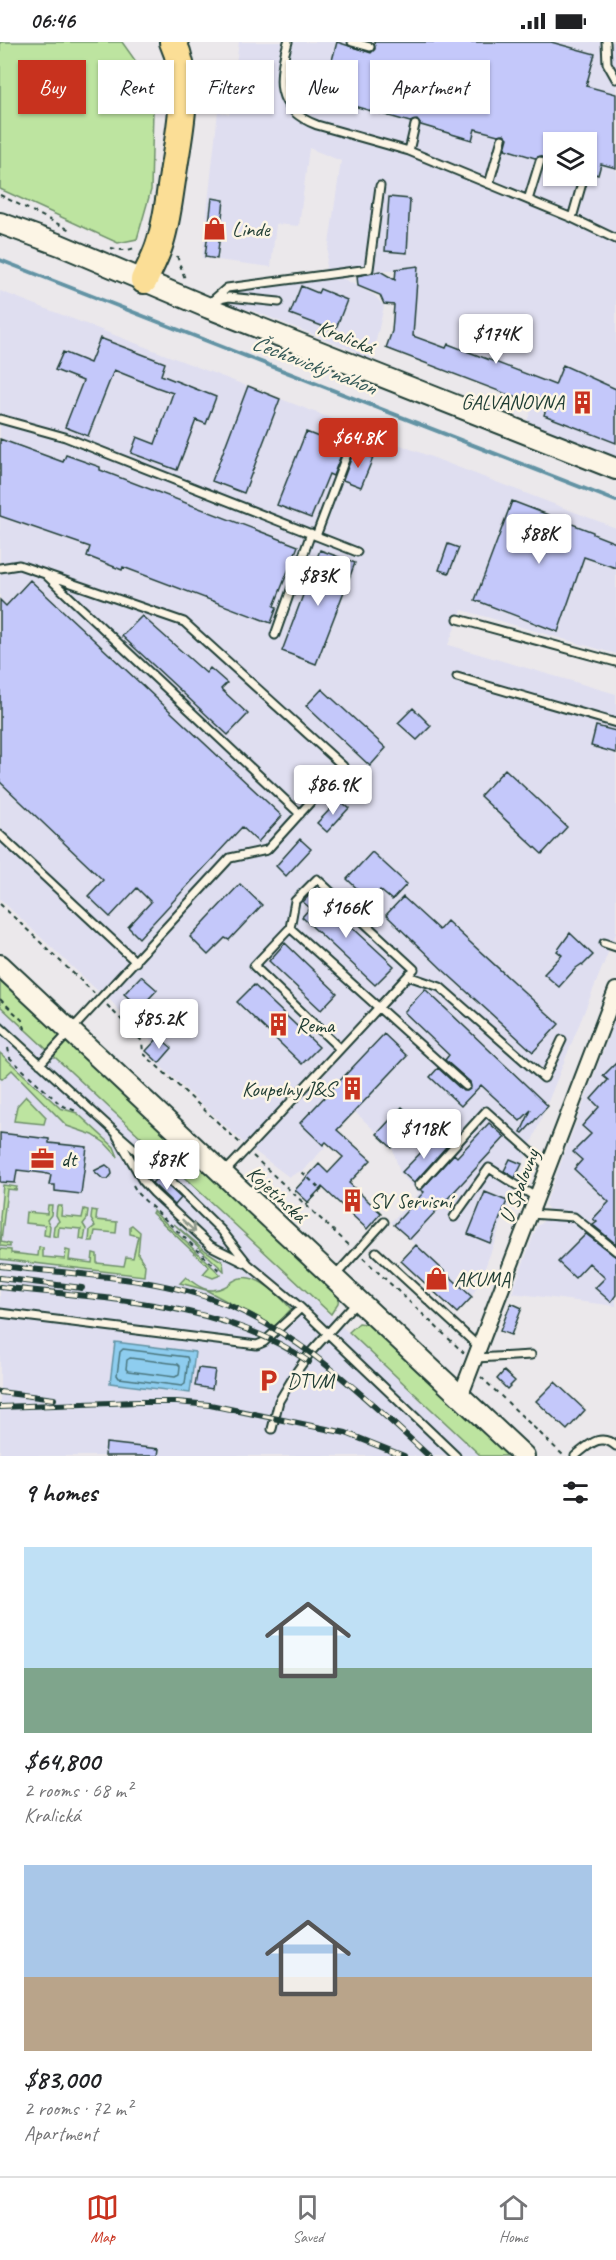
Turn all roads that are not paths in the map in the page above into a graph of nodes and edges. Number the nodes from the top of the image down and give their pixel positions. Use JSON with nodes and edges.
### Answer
{"nodes":[{"id":1,"x":172,"y":42,"type":"edge"},
{"id":2,"x":288,"y":42,"type":"edge"},
{"id":3,"x":352,"y":42,"type":"edge"},
{"id":4,"x":606,"y":42,"type":"edge"},
{"id":5,"x":370,"y":47,"type":"dead end"},
{"id":6,"x":616,"y":79,"type":"edge"},
{"id":7,"x":415,"y":125,"type":"dead end"},
{"id":8,"x":502,"y":139,"type":"dead end"},
{"id":9,"x":409,"y":151,"type":"junction"},
{"id":10,"x":540,"y":161,"type":"dead end"},
{"id":11,"x":489,"y":184,"type":"junction"},
{"id":12,"x":380,"y":186,"type":"dead end"},
{"id":13,"x":581,"y":186,"type":"edge"},
{"id":14,"x":528,"y":200,"type":"junction"},
{"id":15,"x":0,"y":207,"type":"edge"},
{"id":16,"x":572,"y":218,"type":"junction"},
{"id":17,"x":0,"y":223,"type":"edge"},
{"id":18,"x":67,"y":238,"type":"junction"},
{"id":19,"x":616,"y":239,"type":"edge"},
{"id":20,"x":144,"y":280,"type":"junction"},
{"id":21,"x":279,"y":302,"type":"dead end"},
{"id":22,"x":210,"y":304,"type":"junction"},
{"id":23,"x":0,"y":419,"type":"edge"},
{"id":24,"x":353,"y":438,"type":"dead end"},
{"id":25,"x":616,"y":470,"type":"edge"},
{"id":26,"x":313,"y":534,"type":"junction"},
{"id":27,"x":357,"y":552,"type":"dead end"},
{"id":28,"x":0,"y":568,"type":"edge"},
{"id":29,"x":44,"y":573,"type":"junction"},
{"id":30,"x":458,"y":619,"type":"dead end"},
{"id":31,"x":275,"y":635,"type":"dead end"},
{"id":32,"x":616,"y":662,"type":"edge"},
{"id":33,"x":457,"y":677,"type":"dead end"},
{"id":34,"x":616,"y":723,"type":"edge"},
{"id":35,"x":300,"y":814,"type":"junction"},
{"id":36,"x":0,"y":835,"type":"edge"},
{"id":37,"x":290,"y":928,"type":"junction"},
{"id":38,"x":604,"y":943,"type":"dead end"},
{"id":39,"x":616,"y":947,"type":"edge"},
{"id":40,"x":136,"y":962,"type":"junction"},
{"id":41,"x":0,"y":965,"type":"edge"},
{"id":42,"x":408,"y":976,"type":"junction"},
{"id":43,"x":616,"y":990,"type":"edge"},
{"id":44,"x":378,"y":1008,"type":"junction"},
{"id":45,"x":0,"y":1027,"type":"edge"},
{"id":46,"x":71,"y":1033,"type":"junction"},
{"id":47,"x":562,"y":1040,"type":"dead end"},
{"id":48,"x":340,"y":1049,"type":"junction"},
{"id":49,"x":40,"y":1064,"type":"junction"},
{"id":50,"x":466,"y":1086,"type":"dead end"},
{"id":51,"x":114,"y":1131,"type":"junction"},
{"id":52,"x":549,"y":1167,"type":"junction"},
{"id":53,"x":222,"y":1175,"type":"junction"},
{"id":54,"x":419,"y":1185,"type":"dead end"},
{"id":55,"x":537,"y":1198,"type":"junction"},
{"id":56,"x":530,"y":1214,"type":"junction"},
{"id":57,"x":454,"y":1216,"type":"dead end"},
{"id":58,"x":384,"y":1222,"type":"dead end"},
{"id":59,"x":616,"y":1251,"type":"edge"},
{"id":60,"x":376,"y":1252,"type":"dead end"},
{"id":61,"x":248,"y":1264,"type":"junction"},
{"id":62,"x":333,"y":1278,"type":"junction"},
{"id":63,"x":357,"y":1301,"type":"junction"},
{"id":64,"x":300,"y":1308,"type":"junction"},
{"id":65,"x":0,"y":1313,"type":"edge"},
{"id":66,"x":328,"y":1334,"type":"junction"},
{"id":67,"x":531,"y":1355,"type":"dead end"},
{"id":68,"x":476,"y":1357,"type":"junction"},
{"id":69,"x":460,"y":1397,"type":"junction"},
{"id":70,"x":272,"y":1429,"type":"dead end"},
{"id":71,"x":616,"y":1446,"type":"edge"},
{"id":72,"x":526,"y":1454,"type":"edge"},
{"id":73,"x":456,"y":1456,"type":"edge"},
{"id":74,"x":575,"y":1456,"type":"edge"}],
"edges":[{"from":1,"to":20,"type":"highway"},
{"from":2,"to":9,"type":"lane"},
{"from":3,"to":5,"type":"lane"},
{"from":4,"to":6,"type":"lane"},
{"from":7,"to":9,"type":"lane"},
{"from":8,"to":11,"type":"lane"},
{"from":9,"to":11,"type":"lane"},
{"from":10,"to":14,"type":"lane"},
{"from":11,"to":14,"type":"lane"},
{"from":12,"to":22,"type":"lane"},
{"from":13,"to":16,"type":"lane"},
{"from":14,"to":16,"type":"lane"},
{"from":15,"to":18,"type":"main road","name":"Kralická"},
{"from":16,"to":19,"type":"lane"},
{"from":17,"to":18,"type":"main road","name":"Kralická"},
{"from":18,"to":20,"type":"main road","name":"Kralická"},
{"from":20,"to":22,"type":"main road","name":"Kralická"},
{"from":21,"to":22,"type":"lane"},
{"from":22,"to":25,"type":"main road","name":"Kralická"},
{"from":23,"to":26,"type":"lane"},
{"from":24,"to":26,"type":"lane"},
{"from":26,"to":27,"type":"lane"},
{"from":26,"to":31,"type":"lane"},
{"from":28,"to":29,"type":"lane"},
{"from":29,"to":35,"type":"lane"},
{"from":29,"to":35,"type":"lane"},
{"from":30,"to":32,"type":"lane"},
{"from":33,"to":34,"type":"lane"},
{"from":35,"to":40,"type":"lane"},
{"from":36,"to":40,"type":"lane"},
{"from":37,"to":42,"type":"lane"},
{"from":37,"to":44,"type":"lane"},
{"from":37,"to":48,"type":"lane"},
{"from":38,"to":39,"type":"lane"},
{"from":40,"to":46,"type":"lane"},
{"from":41,"to":46,"type":"main road","name":"Kojetínská"},
{"from":42,"to":44,"type":"lane"},
{"from":42,"to":47,"type":"lane"},
{"from":43,"to":52,"type":"street","name":"U Spalovny"},
{"from":44,"to":48,"type":"lane"},
{"from":44,"to":50,"type":"lane"},
{"from":45,"to":49,"type":"lane"},
{"from":46,"to":49,"type":"lane"},
{"from":46,"to":53,"type":"main road","name":"Kojetínská"},
{"from":48,"to":53,"type":"lane"},
{"from":49,"to":51,"type":"lane"},
{"from":51,"to":61,"type":"lane"},
{"from":51,"to":61,"type":"lane","one_way":true},
{"from":52,"to":54,"type":"lane"},
{"from":52,"to":55,"type":"street","name":"U Spalovny"},
{"from":53,"to":62,"type":"main road","name":"Kojetínská"},
{"from":55,"to":56,"type":"street","name":"U Spalovny"},
{"from":55,"to":57,"type":"lane"},
{"from":56,"to":59,"type":"lane"},
{"from":56,"to":68,"type":"street","name":"U Spalovny"},
{"from":58,"to":62,"type":"lane"},
{"from":60,"to":68,"type":"lane"},
{"from":61,"to":64,"type":"lane"},
{"from":62,"to":63,"type":"main road","name":"Kojetínská"},
{"from":63,"to":66,"type":"lane"},
{"from":63,"to":69,"type":"main road","name":"Kojetínská"},
{"from":64,"to":65,"type":"lane"},
{"from":64,"to":66,"type":"lane"},
{"from":66,"to":70,"type":"lane"},
{"from":66,"to":73,"type":"lane"},
{"from":67,"to":68,"type":"lane"},
{"from":68,"to":69,"type":"street","name":"U Spalovny"},
{"from":69,"to":72,"type":"main road","name":"Kojetínská"},
{"from":71,"to":74,"type":"lane"}]}
